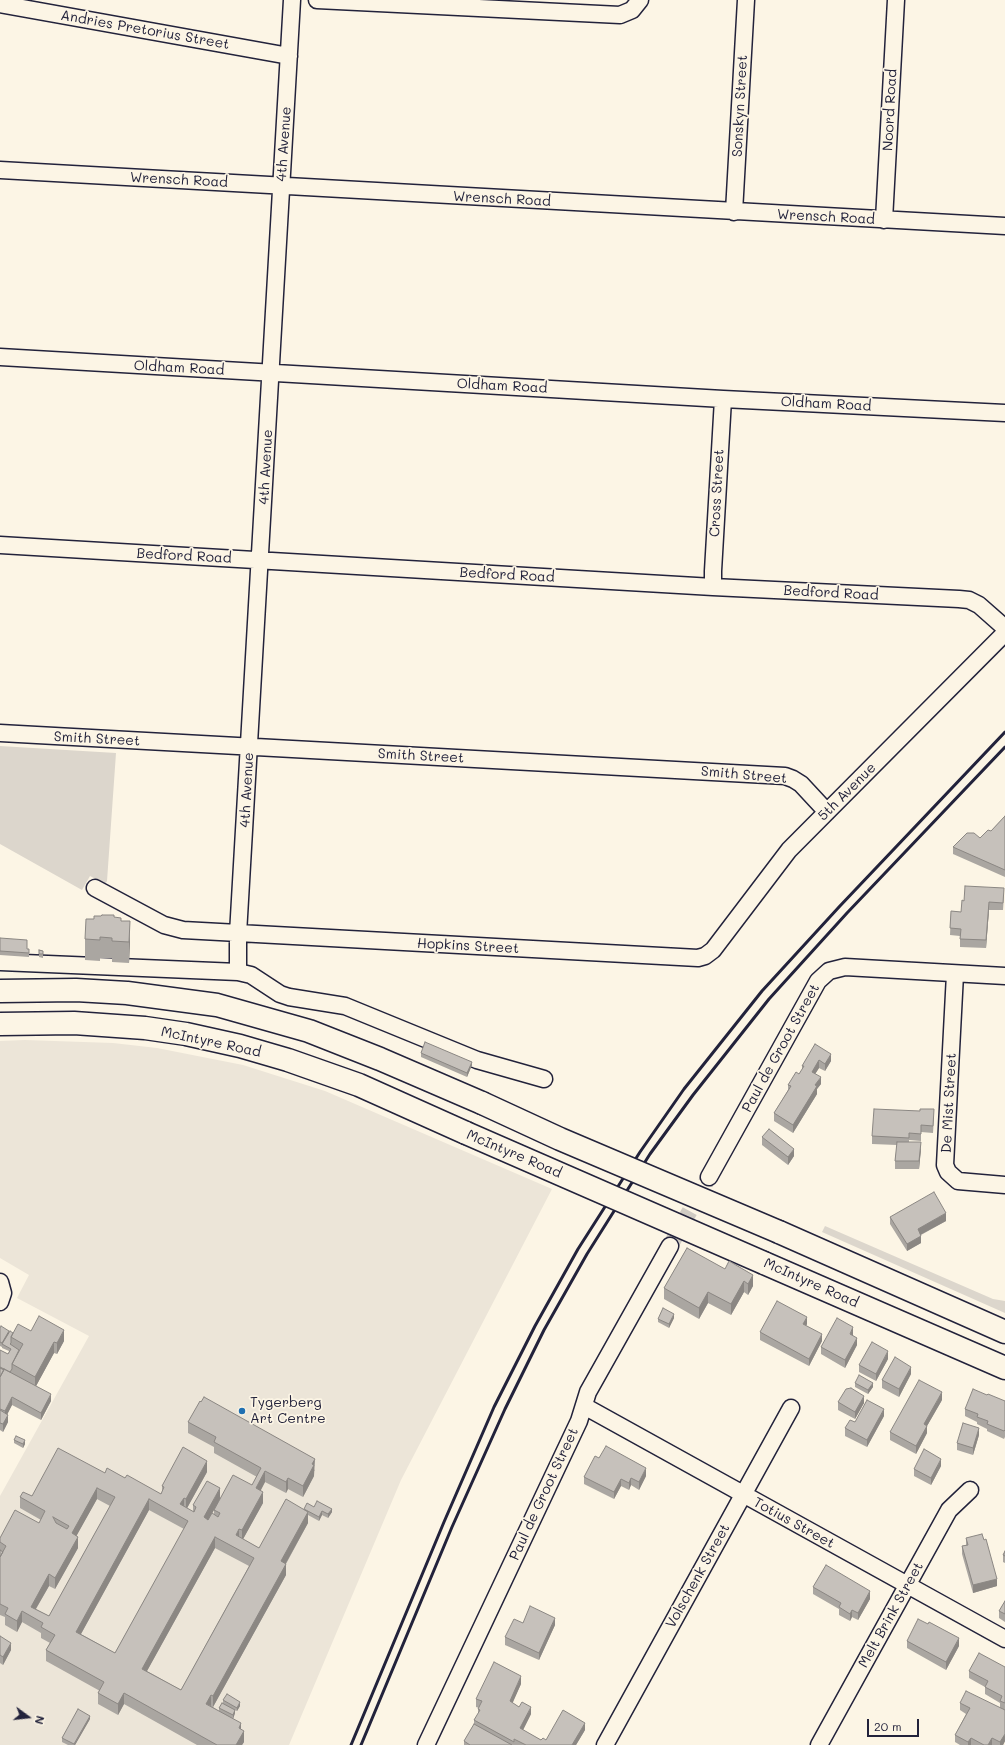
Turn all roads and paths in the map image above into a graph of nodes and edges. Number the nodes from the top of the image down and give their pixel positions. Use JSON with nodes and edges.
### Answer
{"nodes":[{"id":1,"x":292,"y":0,"type":"edge"},
{"id":2,"x":317,"y":0,"type":"edge"},
{"id":3,"x":746,"y":0,"type":"edge"},
{"id":4,"x":896,"y":0,"type":"edge"},
{"id":5,"x":0,"y":4,"type":"edge"},
{"id":6,"x":636,"y":5,"type":"edge"},
{"id":7,"x":289,"y":56,"type":"junction"},
{"id":8,"x":0,"y":170,"type":"edge"},
{"id":9,"x":281,"y":186,"type":"junction"},
{"id":10,"x":734,"y":212,"type":"junction"},
{"id":11,"x":884,"y":220,"type":"junction"},
{"id":12,"x":1005,"y":226,"type":"edge"},
{"id":13,"x":0,"y":357,"type":"edge"},
{"id":14,"x":271,"y":373,"type":"junction"},
{"id":15,"x":723,"y":399,"type":"junction"},
{"id":16,"x":1005,"y":413,"type":"edge"},
{"id":17,"x":0,"y":545,"type":"edge"},
{"id":18,"x":260,"y":560,"type":"junction"},
{"id":19,"x":713,"y":587,"type":"junction"},
{"id":20,"x":1005,"y":628,"type":"edge"},
{"id":21,"x":1005,"y":633,"type":"edge"},
{"id":22,"x":0,"y":733,"type":"edge"},
{"id":23,"x":249,"y":746,"type":"junction"},
{"id":24,"x":827,"y":812,"type":"junction"},
{"id":25,"x":95,"y":888,"type":"dead end"},
{"id":26,"x":238,"y":934,"type":"junction"},
{"id":27,"x":698,"y":958,"type":"joint"},
{"id":28,"x":0,"y":962,"type":"edge"},
{"id":29,"x":238,"y":972,"type":"junction"},
{"id":30,"x":956,"y":974,"type":"junction"},
{"id":31,"x":1005,"y":976,"type":"edge"},
{"id":32,"x":0,"y":991,"type":"edge"},
{"id":33,"x":0,"y":1024,"type":"edge"},
{"id":34,"x":544,"y":1079,"type":"dead end"},
{"id":35,"x":709,"y":1177,"type":"tunnel mouth"},
{"id":36,"x":1005,"y":1185,"type":"edge"},
{"id":37,"x":670,"y":1246,"type":"tunnel mouth"},
{"id":38,"x":0,"y":1282,"type":"edge"},
{"id":39,"x":0,"y":1302,"type":"edge"},
{"id":40,"x":1005,"y":1332,"type":"edge"},
{"id":41,"x":1005,"y":1368,"type":"edge"},
{"id":42,"x":584,"y":1406,"type":"junction"},
{"id":43,"x":791,"y":1408,"type":"dead end"},
{"id":44,"x":970,"y":1490,"type":"dead end"},
{"id":45,"x":743,"y":1494,"type":"junction"},
{"id":46,"x":907,"y":1586,"type":"junction"},
{"id":47,"x":1005,"y":1639,"type":"edge"},
{"id":48,"x":426,"y":1745,"type":"edge"},
{"id":49,"x":605,"y":1745,"type":"edge"},
{"id":50,"x":819,"y":1745,"type":"edge"}],
"edges":[{"from":1,"to":7,"type":"street","name":"4th Avenue"},
{"from":2,"to":6,"type":"street"},
{"from":3,"to":10,"type":"street","name":"Sonskyn Street"},
{"from":4,"to":11,"type":"street","name":"Noord Road"},
{"from":5,"to":7,"type":"street","name":"Andries Pretorius Street"},
{"from":7,"to":9,"type":"street","name":"4th Avenue"},
{"from":8,"to":9,"type":"street","name":"Wrensch Road"},
{"from":9,"to":10,"type":"street","name":"Wrensch Road"},
{"from":9,"to":14,"type":"street","name":"4th Avenue"},
{"from":10,"to":11,"type":"street","name":"Wrensch Road"},
{"from":11,"to":12,"type":"street","name":"Wrensch Road"},
{"from":13,"to":14,"type":"street","name":"Oldham Road"},
{"from":14,"to":15,"type":"street","name":"Oldham Road"},
{"from":14,"to":18,"type":"street","name":"4th Avenue"},
{"from":15,"to":16,"type":"street","name":"Oldham Road"},
{"from":15,"to":19,"type":"street","name":"Cross Street"},
{"from":17,"to":18,"type":"street","name":"Bedford Road"},
{"from":18,"to":19,"type":"street","name":"Bedford Road"},
{"from":18,"to":23,"type":"street","name":"4th Avenue"},
{"from":19,"to":20,"type":"street","name":"Bedford Road"},
{"from":21,"to":24,"type":"street","name":"5th Avenue"},
{"from":22,"to":23,"type":"street","name":"Smith Street"},
{"from":23,"to":24,"type":"street","name":"Smith Street"},
{"from":23,"to":26,"type":"street","name":"4th Avenue"},
{"from":24,"to":27,"type":"street","name":"5th Avenue"},
{"from":25,"to":26,"type":"street","name":"Hopkins Street"},
{"from":26,"to":27,"type":"street","name":"Hopkins Street"},
{"from":26,"to":29,"type":"street","name":"4th Avenue"},
{"from":28,"to":29,"type":"street"},
{"from":29,"to":34,"type":"street"},
{"from":30,"to":31,"type":"street","name":"Paul de Groot Street"},
{"from":30,"to":35,"type":"street","name":"Paul de Groot Street"},
{"from":30,"to":36,"type":"street","name":"De Mist Street"},
{"from":32,"to":40,"type":"main road","bridge":true},
{"from":33,"to":41,"type":"main road","name":"McIntyre Road","bridge":true},
{"from":37,"to":42,"type":"street","name":"Paul de Groot Street"},
{"from":38,"to":39,"type":"street"},
{"from":42,"to":45,"type":"street","name":"Totius Street"},
{"from":42,"to":48,"type":"street","name":"Paul de Groot Street"},
{"from":43,"to":45,"type":"street","name":"Volschenk Street"},
{"from":44,"to":46,"type":"street","name":"Melt Brink Street"},
{"from":45,"to":46,"type":"street","name":"Totius Street"},
{"from":45,"to":49,"type":"street","name":"Volschenk Street"},
{"from":46,"to":47,"type":"street","name":"Totius Street"},
{"from":46,"to":50,"type":"street","name":"Melt Brink Street"}]}
